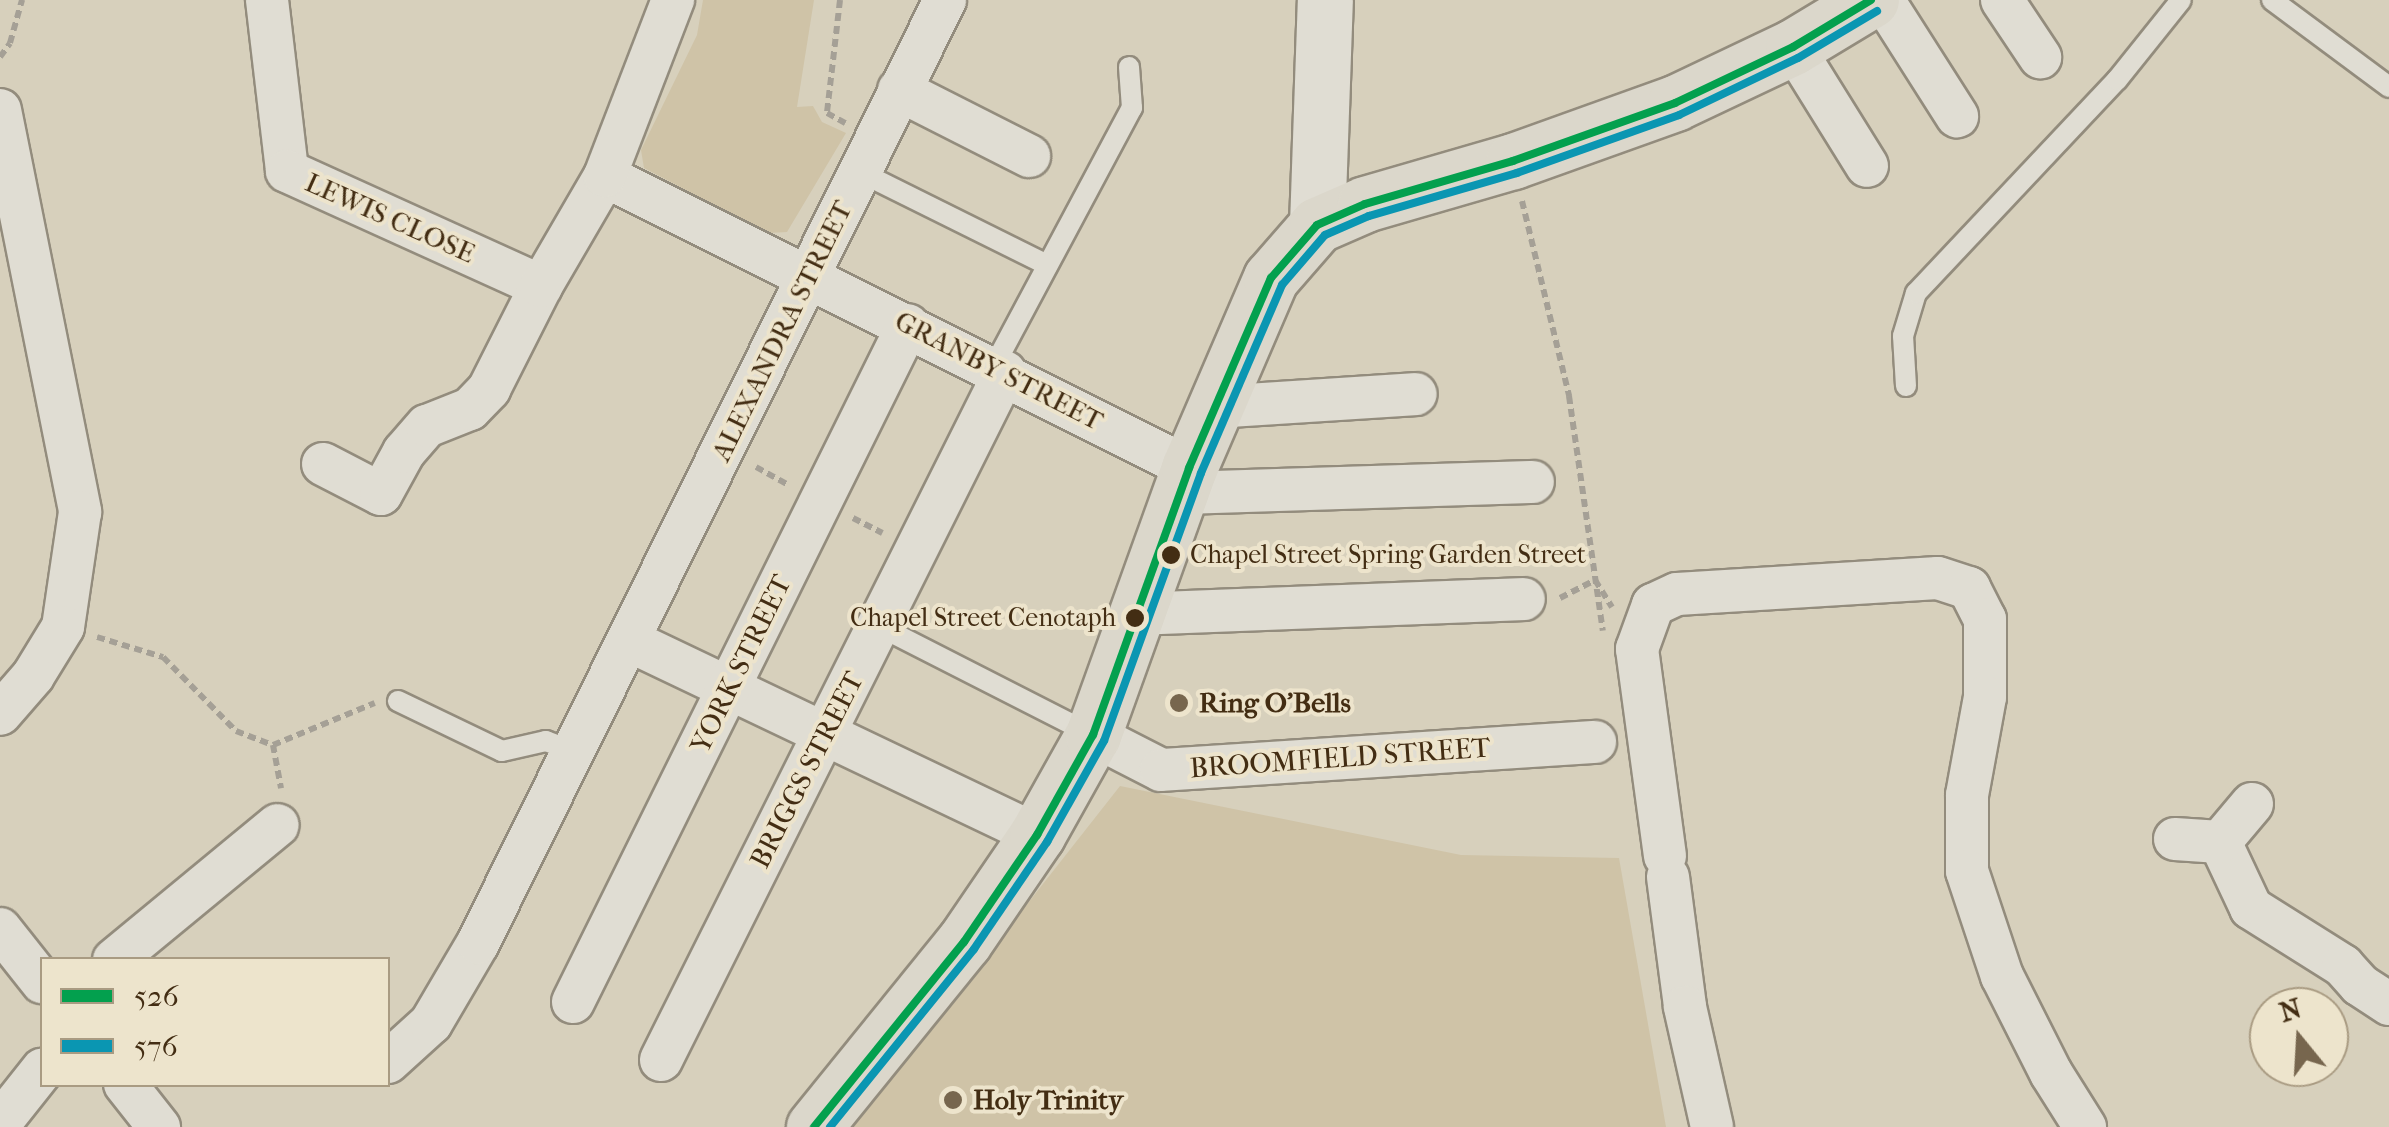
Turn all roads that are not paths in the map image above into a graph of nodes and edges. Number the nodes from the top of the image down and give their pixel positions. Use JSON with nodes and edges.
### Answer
{"nodes":[{"id":1,"x":267,"y":0,"type":"edge"},
{"id":2,"x":673,"y":0,"type":"edge"},
{"id":3,"x":1325,"y":0,"type":"edge"},
{"id":4,"x":1871,"y":0,"type":"edge"},
{"id":5,"x":1882,"y":0,"type":"edge"},
{"id":6,"x":2002,"y":0,"type":"edge"},
{"id":7,"x":2181,"y":0,"type":"edge"},
{"id":8,"x":2272,"y":0,"type":"edge"},
{"id":9,"x":939,"y":11,"type":"edge"},
{"id":10,"x":1793,"y":47,"type":"junction"},
{"id":11,"x":2040,"y":57,"type":"dead end"},
{"id":12,"x":1129,"y":67,"type":"dead end"},
{"id":13,"x":2389,"y":87,"type":"edge"},
{"id":14,"x":900,"y":90,"type":"junction"},
{"id":15,"x":0,"y":110,"type":"edge"},
{"id":16,"x":1956,"y":116,"type":"dead end"},
{"id":17,"x":868,"y":156,"type":"junction"},
{"id":18,"x":1030,"y":156,"type":"dead end"},
{"id":19,"x":1867,"y":166,"type":"dead end"},
{"id":20,"x":605,"y":176,"type":"junction"},
{"id":21,"x":1317,"y":225,"type":"junction"},
{"id":22,"x":1048,"y":265,"type":"junction"},
{"id":23,"x":810,"y":274,"type":"junction"},
{"id":24,"x":541,"y":286,"type":"junction"},
{"id":25,"x":908,"y":325,"type":"junction"},
{"id":26,"x":999,"y":369,"type":"junction"},
{"id":27,"x":1906,"y":386,"type":"dead end"},
{"id":28,"x":1416,"y":394,"type":"dead end"},
{"id":29,"x":1216,"y":407,"type":"junction"},
{"id":30,"x":324,"y":464,"type":"dead end"},
{"id":31,"x":1184,"y":481,"type":"junction"},
{"id":32,"x":1532,"y":482,"type":"dead end"},
{"id":33,"x":1524,"y":599,"type":"road end"},
{"id":34,"x":1136,"y":614,"type":"junction"},
{"id":35,"x":879,"y":626,"type":"junction"},
{"id":36,"x":630,"y":641,"type":"junction"},
{"id":37,"x":729,"y":688,"type":"junction"},
{"id":38,"x":398,"y":701,"type":"road end"},
{"id":39,"x":0,"y":714,"type":"edge"},
{"id":40,"x":825,"y":734,"type":"junction"},
{"id":41,"x":1093,"y":735,"type":"junction"},
{"id":42,"x":1595,"y":742,"type":"dead end"},
{"id":43,"x":576,"y":752,"type":"junction"},
{"id":44,"x":2252,"y":804,"type":"dead end"},
{"id":45,"x":278,"y":825,"type":"dead end"},
{"id":46,"x":1037,"y":835,"type":"junction"},
{"id":47,"x":2176,"y":838,"type":"dead end"},
{"id":48,"x":2220,"y":842,"type":"junction"},
{"id":49,"x":0,"y":929,"type":"edge"},
{"id":50,"x":118,"y":957,"type":"edge"},
{"id":51,"x":40,"y":979,"type":"edge"},
{"id":52,"x":574,"y":1002,"type":"dead end"},
{"id":53,"x":2389,"y":1004,"type":"edge"},
{"id":54,"x":390,"y":1060,"type":"edge"},
{"id":55,"x":661,"y":1060,"type":"dead end"},
{"id":56,"x":40,"y":1072,"type":"edge"},
{"id":57,"x":127,"y":1087,"type":"edge"},
{"id":58,"x":0,"y":1122,"type":"edge"},
{"id":59,"x":159,"y":1127,"type":"edge"},
{"id":60,"x":814,"y":1127,"type":"edge"},
{"id":61,"x":1712,"y":1127,"type":"edge"},
{"id":62,"x":2085,"y":1127,"type":"edge"}],
"edges":[{"from":1,"to":24,"type":"street","name":"LEWIS CLOSE"},
{"from":2,"to":20,"type":"street"},
{"from":3,"to":21,"type":"street"},
{"from":4,"to":10,"type":"main road"},
{"from":5,"to":16,"type":"street"},
{"from":6,"to":11,"type":"street"},
{"from":7,"to":27,"type":"lane"},
{"from":8,"to":13,"type":"lane"},
{"from":9,"to":14,"type":"street","name":"ALEXANDRA STREET"},
{"from":10,"to":19,"type":"street"},
{"from":10,"to":21,"type":"main road"},
{"from":12,"to":22,"type":"lane"},
{"from":14,"to":17,"type":"street","name":"ALEXANDRA STREET"},
{"from":14,"to":18,"type":"street"},
{"from":15,"to":39,"type":"street"},
{"from":17,"to":22,"type":"lane"},
{"from":17,"to":23,"type":"street","name":"ALEXANDRA STREET"},
{"from":20,"to":23,"type":"street","name":"GRANBY STREET"},
{"from":20,"to":24,"type":"street"},
{"from":21,"to":29,"type":"main road"},
{"from":22,"to":26,"type":"lane"},
{"from":23,"to":25,"type":"street","name":"GRANBY STREET"},
{"from":23,"to":36,"type":"street","name":"ALEXANDRA STREET"},
{"from":24,"to":30,"type":"street"},
{"from":25,"to":26,"type":"street","name":"GRANBY STREET"},
{"from":25,"to":37,"type":"street","name":"YORK STREET"},
{"from":26,"to":31,"type":"street","name":"GRANBY STREET"},
{"from":26,"to":35,"type":"street","name":"BRIGGS STREET"},
{"from":28,"to":29,"type":"street"},
{"from":29,"to":31,"type":"main road"},
{"from":31,"to":32,"type":"street"},
{"from":31,"to":34,"type":"main road"},
{"from":33,"to":34,"type":"street"},
{"from":34,"to":41,"type":"main road"},
{"from":35,"to":40,"type":"street","name":"BRIGGS STREET"},
{"from":35,"to":41,"type":"lane"},
{"from":36,"to":37,"type":"street"},
{"from":36,"to":43,"type":"street","name":"ALEXANDRA STREET"},
{"from":37,"to":40,"type":"street"},
{"from":37,"to":52,"type":"street","name":"YORK STREET"},
{"from":38,"to":43,"type":"lane"},
{"from":40,"to":46,"type":"street"},
{"from":40,"to":55,"type":"street","name":"BRIGGS STREET"},
{"from":41,"to":42,"type":"street","name":"BROOMFIELD STREET"},
{"from":41,"to":46,"type":"main road"},
{"from":43,"to":54,"type":"street","name":"ALEXANDRA STREET"},
{"from":44,"to":48,"type":"street"},
{"from":45,"to":50,"type":"street"},
{"from":46,"to":60,"type":"main road"},
{"from":47,"to":48,"type":"street"},
{"from":48,"to":53,"type":"street"},
{"from":49,"to":51,"type":"street"},
{"from":56,"to":58,"type":"street"},
{"from":57,"to":59,"type":"street"},
{"from":61,"to":62,"type":"street"}]}
